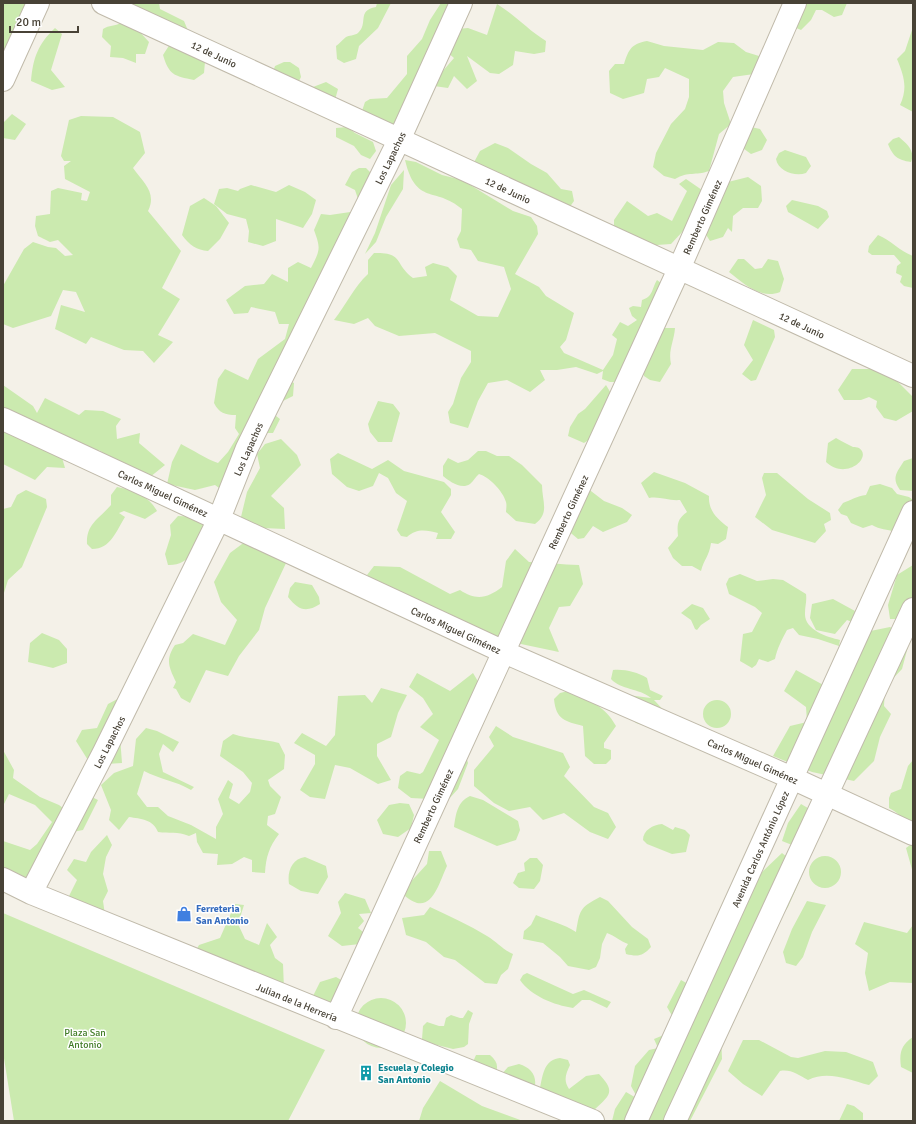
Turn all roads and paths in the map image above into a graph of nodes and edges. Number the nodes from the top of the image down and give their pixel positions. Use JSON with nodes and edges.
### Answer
{"nodes":[{"id":1,"x":38,"y":3,"type":"edge"},
{"id":2,"x":103,"y":3,"type":"edge"},
{"id":3,"x":461,"y":3,"type":"edge"},
{"id":4,"x":795,"y":3,"type":"edge"},
{"id":5,"x":3,"y":80,"type":"edge"},
{"id":6,"x":399,"y":140,"type":"junction"},
{"id":7,"x":679,"y":269,"type":"junction"},
{"id":8,"x":913,"y":376,"type":"edge"},
{"id":9,"x":3,"y":419,"type":"edge"},
{"id":10,"x":913,"y":512,"type":"edge"},
{"id":11,"x":219,"y":519,"type":"junction"},
{"id":12,"x":913,"y":609,"type":"edge"},
{"id":13,"x":504,"y":652,"type":"junction"},
{"id":14,"x":792,"y":778,"type":"junction"},
{"id":15,"x":827,"y":795,"type":"junction"},
{"id":16,"x":913,"y":834,"type":"edge"},
{"id":17,"x":3,"y":879,"type":"edge"},
{"id":18,"x":31,"y":893,"type":"junction"},
{"id":19,"x":336,"y":1018,"type":"junction"},
{"id":20,"x":593,"y":1121,"type":"edge"},
{"id":21,"x":636,"y":1121,"type":"edge"},
{"id":22,"x":675,"y":1121,"type":"edge"}],
"edges":[{"from":1,"to":5,"type":"street"},
{"from":2,"to":6,"type":"street","name":"12 de Junio"},
{"from":3,"to":6,"type":"street","name":"Los Lapachos"},
{"from":4,"to":7,"type":"street","name":"Remberto Giménez"},
{"from":6,"to":7,"type":"street","name":"12 de Junio"},
{"from":6,"to":11,"type":"street","name":"Los Lapachos"},
{"from":7,"to":8,"type":"street","name":"12 de Junio"},
{"from":7,"to":13,"type":"street","name":"Remberto Giménez"},
{"from":9,"to":11,"type":"street","name":"Carlos Miguel Giménez"},
{"from":10,"to":14,"type":"street","name":"Avenida Carlos António López"},
{"from":11,"to":13,"type":"street","name":"Carlos Miguel Giménez"},
{"from":11,"to":18,"type":"street","name":"Los Lapachos"},
{"from":12,"to":15,"type":"street"},
{"from":13,"to":14,"type":"street","name":"Carlos Miguel Giménez"},
{"from":13,"to":19,"type":"street","name":"Remberto Giménez"},
{"from":14,"to":15,"type":"street","name":"Carlos Miguel Giménez"},
{"from":14,"to":21,"type":"street","name":"Avenida Carlos António López"},
{"from":15,"to":16,"type":"street","name":"Carlos Miguel Giménez"},
{"from":15,"to":22,"type":"street"},
{"from":17,"to":18,"type":"street","name":"Julian de la Herrería"},
{"from":18,"to":19,"type":"street","name":"Julian de la Herrería"},
{"from":19,"to":20,"type":"street","name":"Julian de la Herrería"}]}
